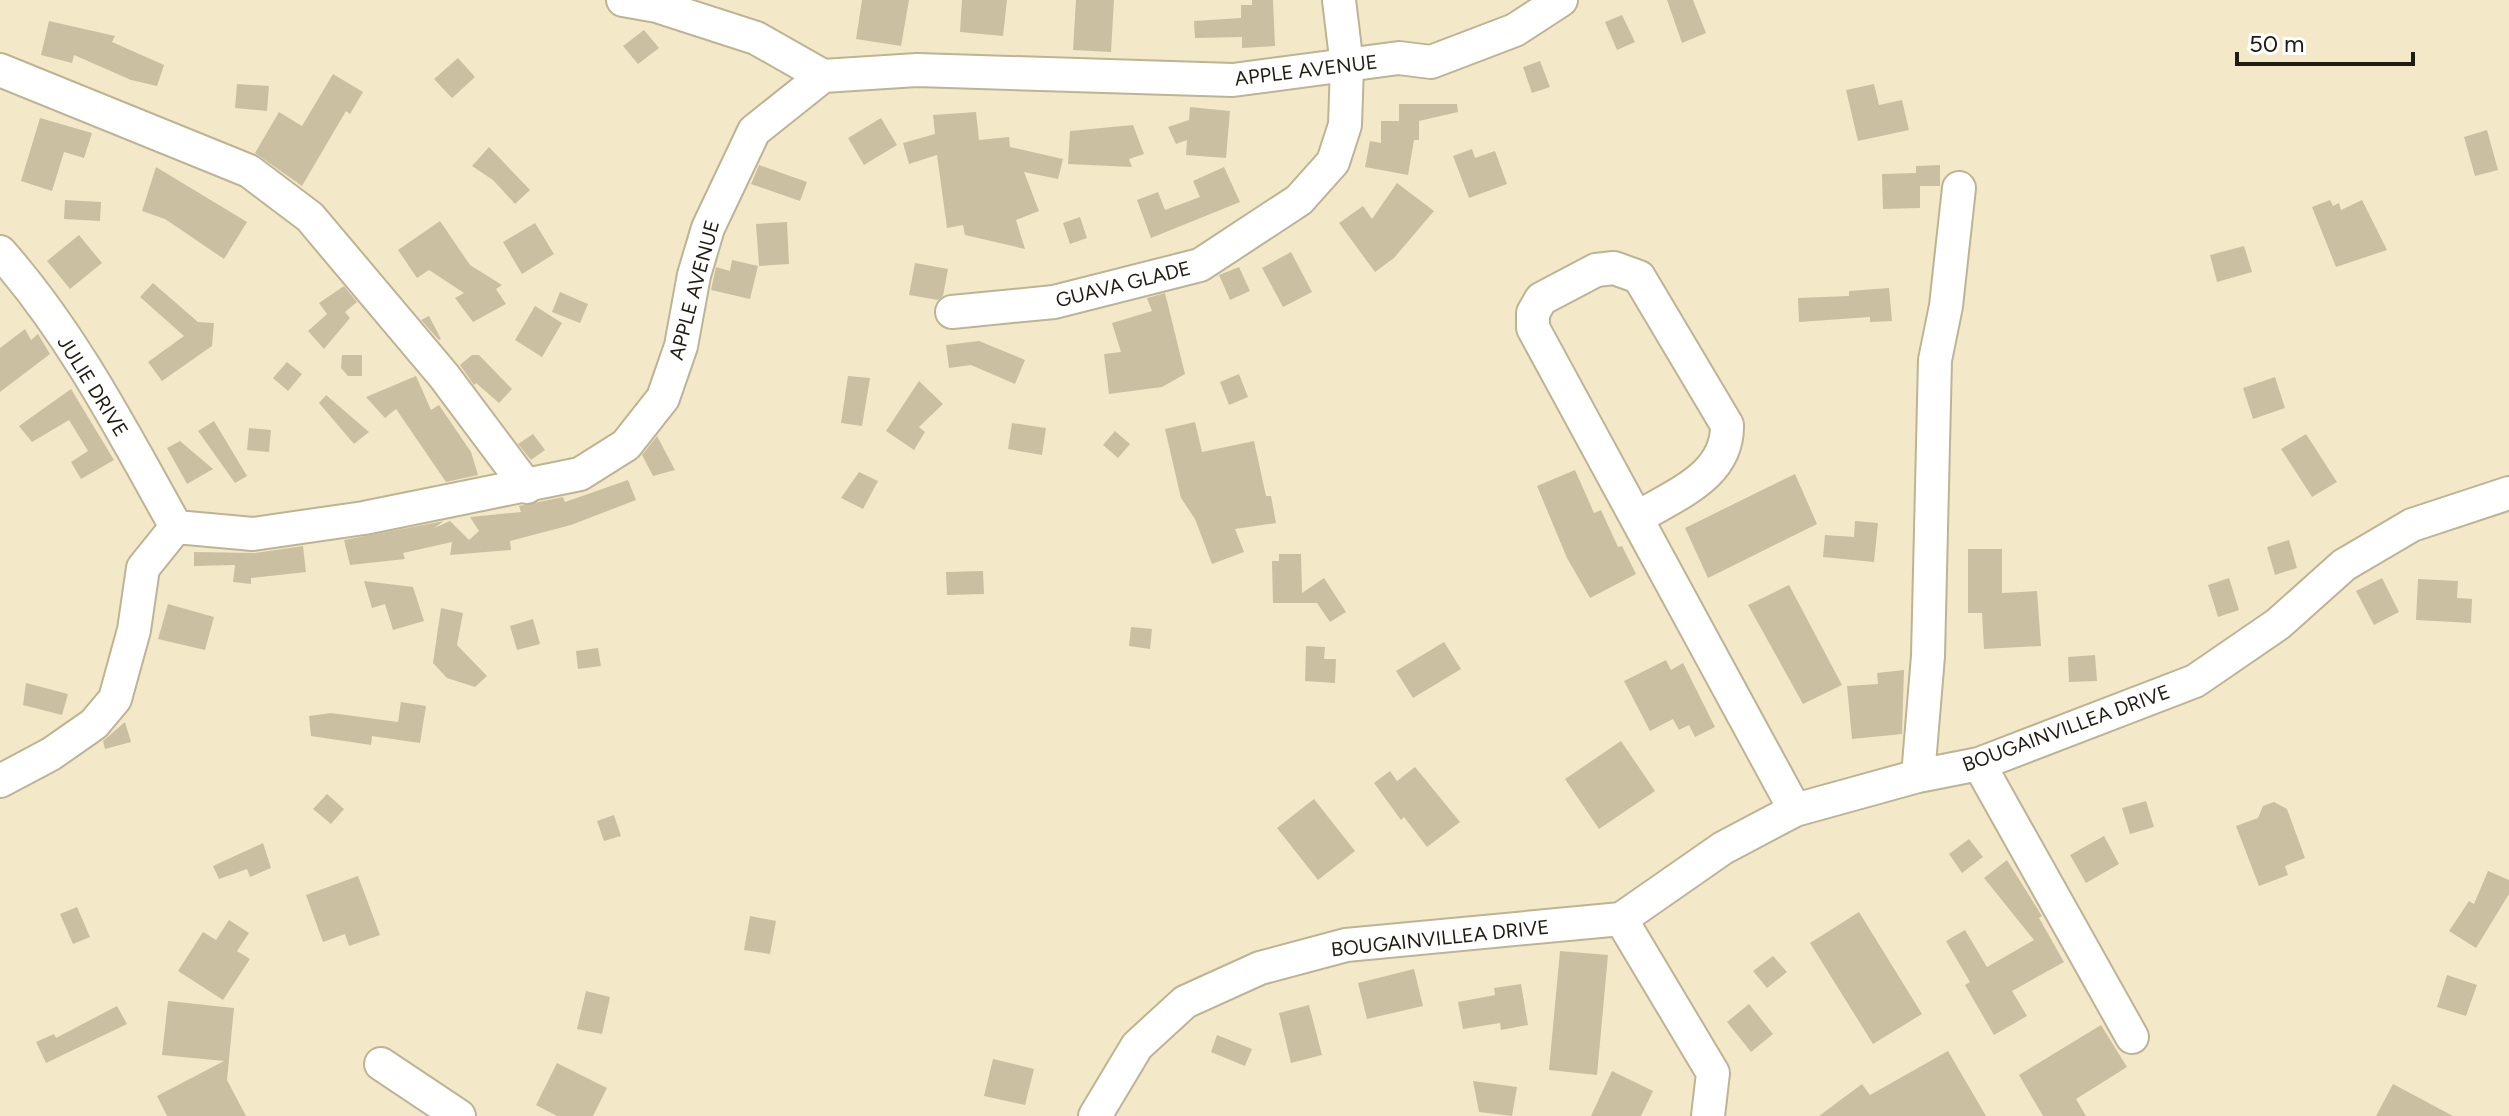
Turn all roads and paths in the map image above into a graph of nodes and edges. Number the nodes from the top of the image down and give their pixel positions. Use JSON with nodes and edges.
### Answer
{"nodes":[{"id":1,"x":623,"y":0,"type":"edge"},
{"id":2,"x":1339,"y":0,"type":"edge"},
{"id":3,"x":1561,"y":0,"type":"edge"},
{"id":4,"x":1347,"y":66,"type":"junction"},
{"id":5,"x":0,"y":70,"type":"edge"},
{"id":6,"x":823,"y":76,"type":"junction"},
{"id":7,"x":1959,"y":188,"type":"dead end"},
{"id":8,"x":0,"y":252,"type":"edge"},
{"id":9,"x":952,"y":312,"type":"dead end"},
{"id":10,"x":527,"y":487,"type":"junction"},
{"id":11,"x":2509,"y":493,"type":"edge"},
{"id":12,"x":1637,"y":518,"type":"junction"},
{"id":13,"x":176,"y":527,"type":"junction"},
{"id":14,"x":1979,"y":764,"type":"junction"},
{"id":15,"x":1918,"y":776,"type":"junction"},
{"id":16,"x":0,"y":781,"type":"edge"},
{"id":17,"x":1795,"y":810,"type":"junction"},
{"id":18,"x":1621,"y":919,"type":"junction"},
{"id":19,"x":2132,"y":1037,"type":"dead end"},
{"id":20,"x":381,"y":1064,"type":"dead end"},
{"id":21,"x":459,"y":1116,"type":"edge"},
{"id":22,"x":1095,"y":1116,"type":"edge"},
{"id":23,"x":1708,"y":1116,"type":"edge"}],
"edges":[{"from":1,"to":6,"type":"street"},
{"from":2,"to":4,"type":"street","name":"GUAVA GLADE"},
{"from":3,"to":4,"type":"street","name":"APPLE AVENUE"},
{"from":4,"to":6,"type":"street","name":"APPLE AVENUE"},
{"from":4,"to":9,"type":"street","name":"GUAVA GLADE"},
{"from":5,"to":10,"type":"street"},
{"from":6,"to":10,"type":"street","name":"APPLE AVENUE"},
{"from":7,"to":15,"type":"street"},
{"from":8,"to":13,"type":"street","name":"JULIE DRIVE"},
{"from":10,"to":13,"type":"street","name":"APPLE AVENUE"},
{"from":11,"to":14,"type":"street","name":"BOUGAINVILLEA DRIVE"},
{"from":12,"to":12,"type":"street"},
{"from":12,"to":17,"type":"street"},
{"from":13,"to":16,"type":"street"},
{"from":14,"to":15,"type":"street","name":"BOUGAINVILLEA DRIVE"},
{"from":14,"to":19,"type":"street"},
{"from":15,"to":17,"type":"street","name":"BOUGAINVILLEA DRIVE"},
{"from":17,"to":18,"type":"street","name":"BOUGAINVILLEA DRIVE"},
{"from":18,"to":22,"type":"street","name":"BOUGAINVILLEA DRIVE"},
{"from":18,"to":23,"type":"street"},
{"from":20,"to":21,"type":"street"}]}
